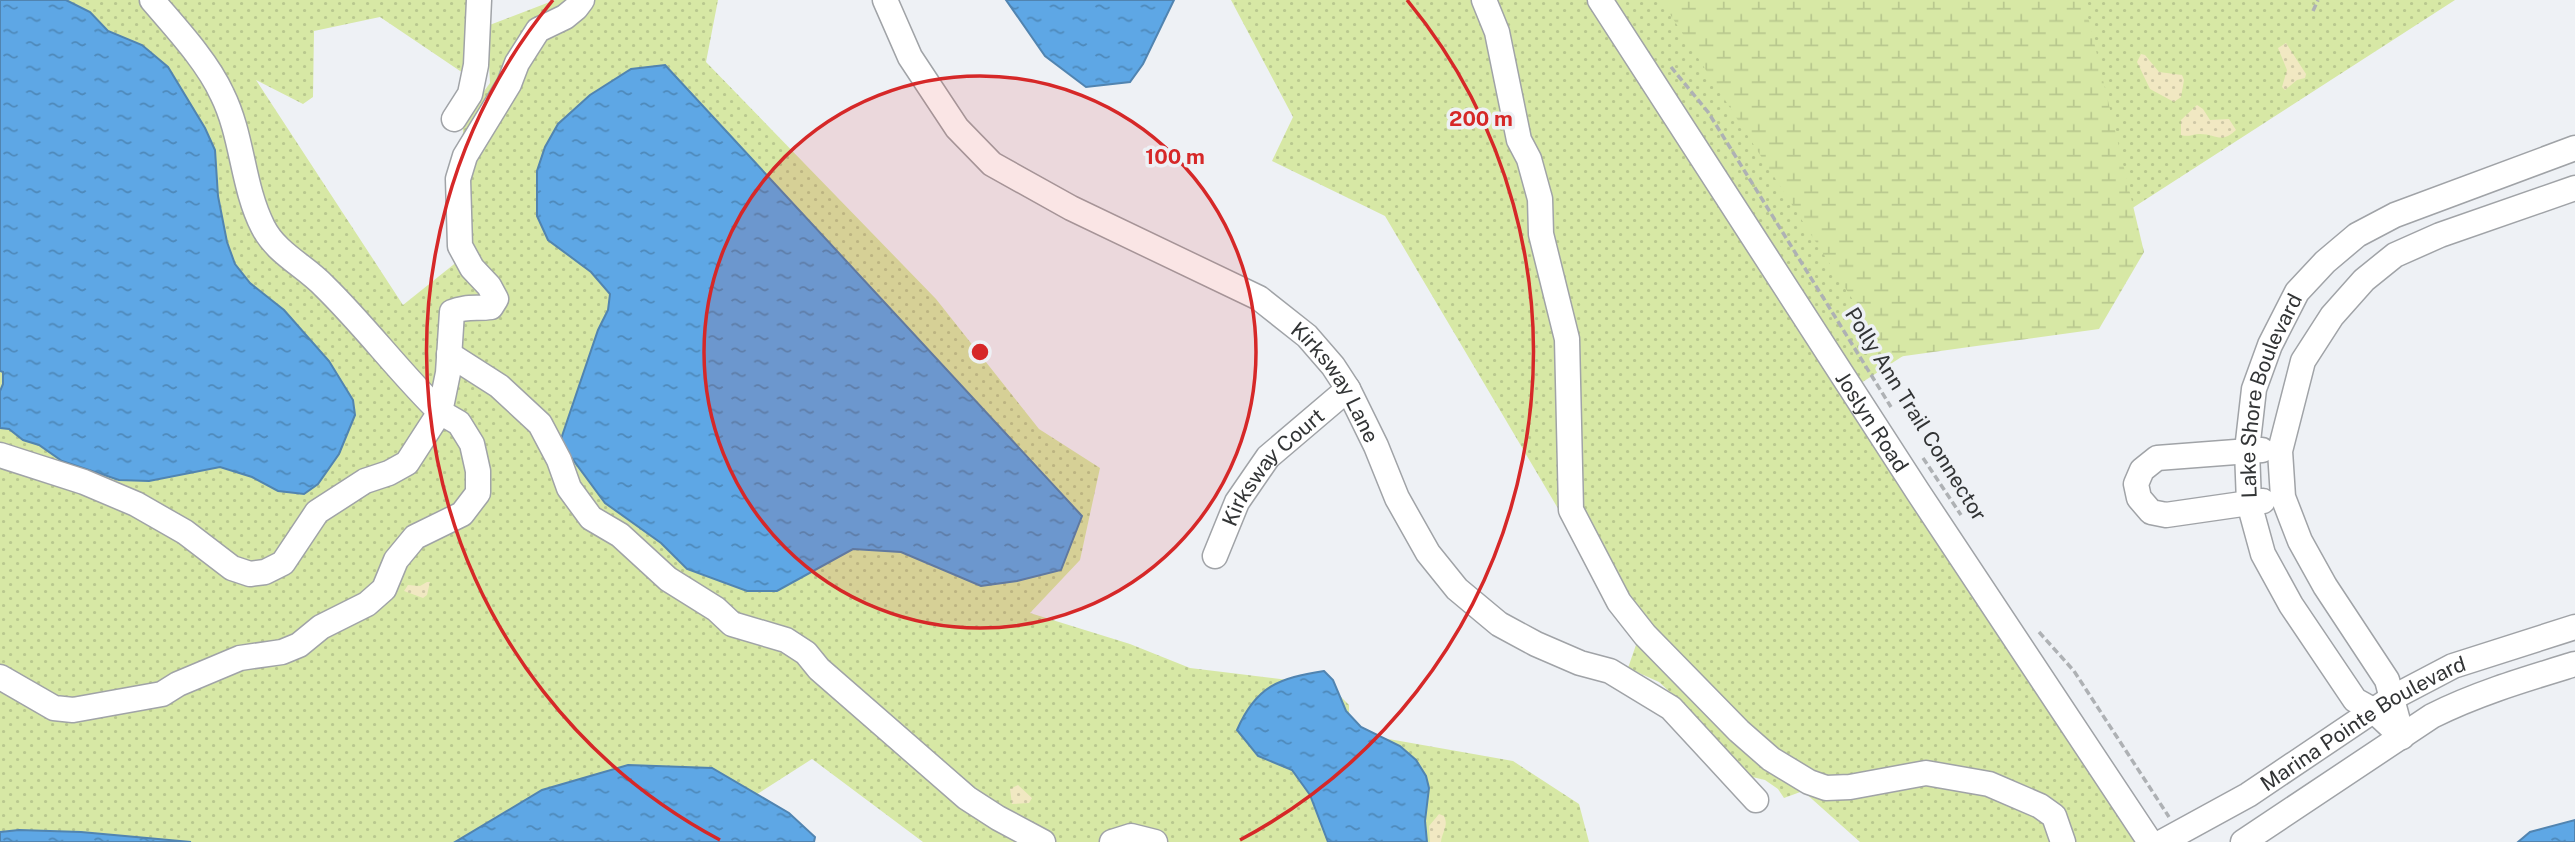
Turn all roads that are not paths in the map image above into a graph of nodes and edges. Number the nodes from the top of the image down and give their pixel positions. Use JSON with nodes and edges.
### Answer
{"nodes":[{"id":1,"x":152,"y":0,"type":"edge"},
{"id":2,"x":479,"y":0,"type":"edge"},
{"id":3,"x":582,"y":0,"type":"edge"},
{"id":4,"x":885,"y":0,"type":"edge"},
{"id":5,"x":1484,"y":0,"type":"edge"},
{"id":6,"x":1600,"y":0,"type":"edge"},
{"id":7,"x":454,"y":120,"type":"dead end"},
{"id":8,"x":2575,"y":148,"type":"edge"},
{"id":9,"x":2515,"y":171,"type":"junction"},
{"id":10,"x":2575,"y":188,"type":"edge"},
{"id":11,"x":2526,"y":204,"type":"junction"},
{"id":12,"x":449,"y":354,"type":"junction"},
{"id":13,"x":1348,"y":389,"type":"junction"},
{"id":14,"x":440,"y":411,"type":"junction"},
{"id":15,"x":2247,"y":450,"type":"junction"},
{"id":16,"x":2280,"y":451,"type":"junction"},
{"id":17,"x":0,"y":455,"type":"edge"},
{"id":18,"x":2283,"y":497,"type":"junction"},
{"id":19,"x":2249,"y":503,"type":"junction"},
{"id":20,"x":1215,"y":556,"type":"dead end"},
{"id":21,"x":2575,"y":627,"type":"edge"},
{"id":22,"x":2575,"y":664,"type":"edge"},
{"id":23,"x":0,"y":677,"type":"edge"},
{"id":24,"x":2382,"y":704,"type":"junction"},
{"id":25,"x":2402,"y":737,"type":"junction"},
{"id":26,"x":1756,"y":800,"type":"dead end"},
{"id":27,"x":2171,"y":837,"type":"edge"},
{"id":28,"x":1043,"y":842,"type":"edge"},
{"id":29,"x":1112,"y":842,"type":"edge"},
{"id":30,"x":1155,"y":842,"type":"edge"},
{"id":31,"x":2063,"y":842,"type":"edge"},
{"id":32,"x":2150,"y":842,"type":"edge"},
{"id":33,"x":2243,"y":842,"type":"edge"}],
"edges":[{"from":1,"to":14,"type":"street"},
{"from":2,"to":7,"type":"street"},
{"from":3,"to":12,"type":"street"},
{"from":4,"to":13,"type":"street","name":"Kirksway Lane"},
{"from":5,"to":31,"type":"street"},
{"from":6,"to":32,"type":"street","name":"Joslyn Road"},
{"from":8,"to":9,"type":"street","name":"Lake Shore Boulevard"},
{"from":9,"to":11,"type":"street"},
{"from":9,"to":15,"type":"street","name":"Lake Shore Boulevard"},
{"from":10,"to":11,"type":"street","name":"Lake Shore Boulevard"},
{"from":11,"to":16,"type":"street","name":"Lake Shore Boulevard"},
{"from":12,"to":14,"type":"street"},
{"from":12,"to":28,"type":"street"},
{"from":13,"to":20,"type":"street","name":"Kirksway Court"},
{"from":13,"to":26,"type":"street","name":"Kirksway Lane"},
{"from":14,"to":17,"type":"street"},
{"from":14,"to":23,"type":"street"},
{"from":15,"to":16,"type":"street"},
{"from":15,"to":19,"type":"street","name":"Lake Shore Boulevard"},
{"from":15,"to":19,"type":"street"},
{"from":16,"to":18,"type":"street","name":"Lake Shore Boulevard"},
{"from":18,"to":19,"type":"street"},
{"from":18,"to":24,"type":"street","name":"Lake Shore Boulevard"},
{"from":19,"to":24,"type":"street","name":"Lake Shore Boulevard"},
{"from":21,"to":24,"type":"street","name":"Marina Pointe Boulevard"},
{"from":22,"to":25,"type":"street","name":"Marina Pointe Boulevard"},
{"from":24,"to":25,"type":"street","name":"Lake Shore Boulevard"},
{"from":24,"to":27,"type":"street","name":"Marina Pointe Boulevard"},
{"from":25,"to":33,"type":"street","name":"Marina Pointe Boulevard"},
{"from":29,"to":30,"type":"street"}]}
